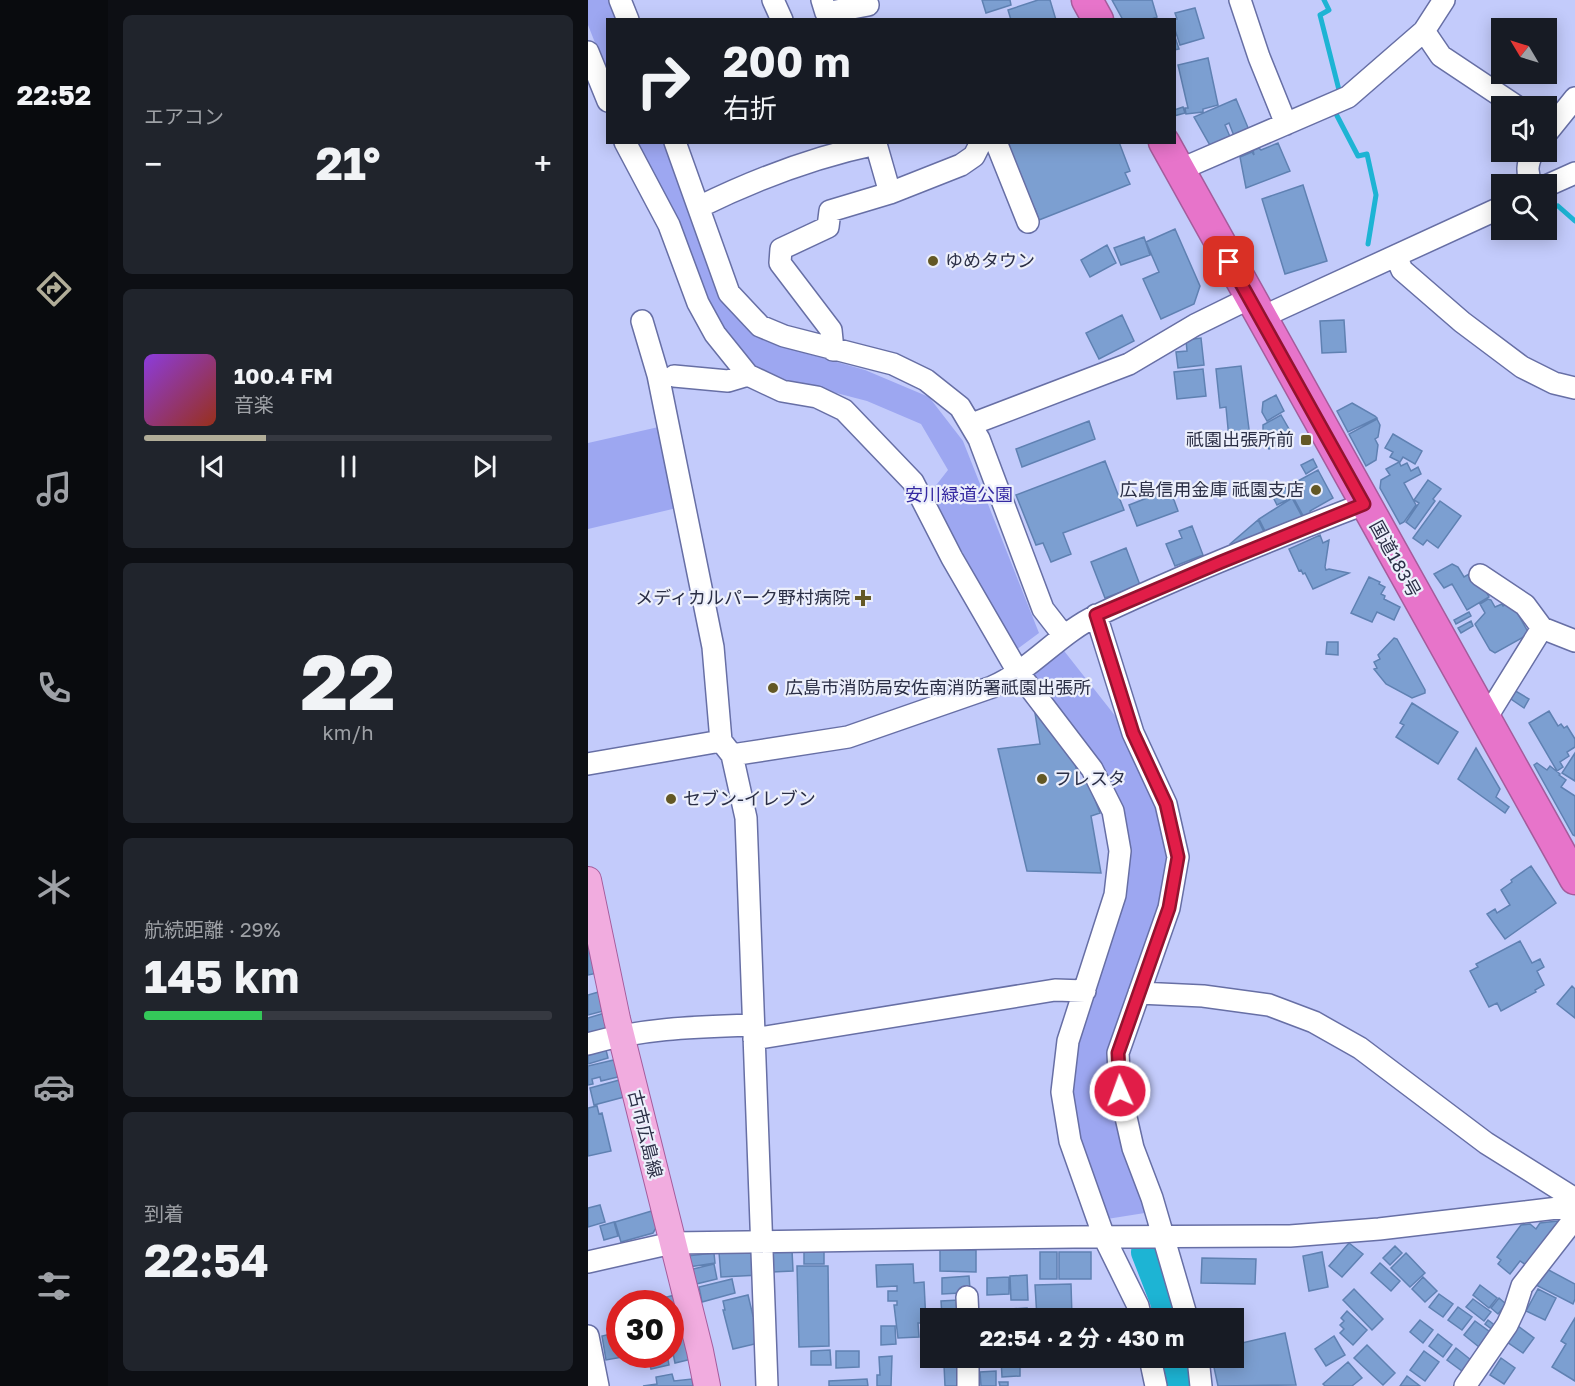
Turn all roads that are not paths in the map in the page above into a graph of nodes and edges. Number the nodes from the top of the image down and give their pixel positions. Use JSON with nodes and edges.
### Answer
{"nodes":[{"id":1,"x":620,"y":0,"type":"edge"},
{"id":2,"x":773,"y":0,"type":"edge"},
{"id":3,"x":822,"y":0,"type":"edge"},
{"id":4,"x":866,"y":0,"type":"edge"},
{"id":5,"x":1087,"y":0,"type":"edge"},
{"id":6,"x":1240,"y":0,"type":"edge"},
{"id":7,"x":1444,"y":0,"type":"edge"},
{"id":8,"x":627,"y":18,"type":"edge"},
{"id":9,"x":781,"y":18,"type":"edge"},
{"id":10,"x":1097,"y":18,"type":"edge"},
{"id":11,"x":1424,"y":31,"type":"junction"},
{"id":12,"x":588,"y":52,"type":"edge"},
{"id":13,"x":606,"y":96,"type":"edge"},
{"id":14,"x":1501,"y":96,"type":"edge"},
{"id":15,"x":1575,"y":98,"type":"edge"},
{"id":16,"x":1557,"y":119,"type":"edge"},
{"id":17,"x":1286,"y":124,"type":"junction"},
{"id":18,"x":626,"y":144,"type":"edge"},
{"id":19,"x":676,"y":144,"type":"edge"},
{"id":20,"x":980,"y":144,"type":"edge"},
{"id":21,"x":997,"y":144,"type":"edge"},
{"id":22,"x":1165,"y":144,"type":"edge"},
{"id":23,"x":1179,"y":170,"type":"junction"},
{"id":24,"x":1575,"y":173,"type":"edge"},
{"id":25,"x":1557,"y":181,"type":"edge"},
{"id":26,"x":890,"y":193,"type":"junction"},
{"id":27,"x":699,"y":207,"type":"junction"},
{"id":28,"x":1491,"y":212,"type":"edge"},
{"id":29,"x":1028,"y":222,"type":"dead end"},
{"id":30,"x":1396,"y":256,"type":"junction"},
{"id":31,"x":1255,"y":308,"type":"junction"},
{"id":32,"x":642,"y":321,"type":"dead end"},
{"id":33,"x":833,"y":350,"type":"junction"},
{"id":34,"x":748,"y":375,"type":"junction"},
{"id":35,"x":674,"y":376,"type":"dead end"},
{"id":36,"x":1575,"y":388,"type":"edge"},
{"id":37,"x":972,"y":424,"type":"junction"},
{"id":38,"x":1364,"y":504,"type":"junction"},
{"id":39,"x":1480,"y":576,"type":"dead end"},
{"id":40,"x":1096,"y":615,"type":"junction"},
{"id":41,"x":1542,"y":628,"type":"junction"},
{"id":42,"x":1064,"y":636,"type":"junction"},
{"id":43,"x":1575,"y":641,"type":"edge"},
{"id":44,"x":1018,"y":672,"type":"junction"},
{"id":45,"x":1485,"y":720,"type":"junction"},
{"id":46,"x":726,"y":748,"type":"junction"},
{"id":47,"x":588,"y":764,"type":"edge"},
{"id":48,"x":1575,"y":878,"type":"edge"},
{"id":49,"x":588,"y":880,"type":"edge"},
{"id":50,"x":1085,"y":991,"type":"junction"},
{"id":51,"x":1139,"y":993,"type":"junction"},
{"id":52,"x":753,"y":1032,"type":"junction"},
{"id":53,"x":621,"y":1034,"type":"junction"},
{"id":54,"x":588,"y":1044,"type":"edge"},
{"id":55,"x":1575,"y":1199,"type":"edge"},
{"id":56,"x":1575,"y":1206,"type":"edge"},
{"id":57,"x":1575,"y":1218,"type":"edge"},
{"id":58,"x":1104,"y":1237,"type":"junction"},
{"id":59,"x":1164,"y":1238,"type":"junction"},
{"id":60,"x":762,"y":1241,"type":"junction"},
{"id":61,"x":672,"y":1243,"type":"junction"},
{"id":62,"x":588,"y":1262,"type":"edge"},
{"id":63,"x":967,"y":1297,"type":"dead end"},
{"id":64,"x":968,"y":1308,"type":"edge"},
{"id":65,"x":1138,"y":1308,"type":"edge"},
{"id":66,"x":1184,"y":1308,"type":"edge"},
{"id":67,"x":588,"y":1336,"type":"edge"},
{"id":68,"x":968,"y":1368,"type":"edge"},
{"id":69,"x":1152,"y":1368,"type":"edge"},
{"id":70,"x":1199,"y":1368,"type":"edge"},
{"id":71,"x":598,"y":1386,"type":"edge"},
{"id":72,"x":707,"y":1386,"type":"edge"},
{"id":73,"x":767,"y":1386,"type":"edge"},
{"id":74,"x":968,"y":1386,"type":"edge"},
{"id":75,"x":1156,"y":1386,"type":"edge"},
{"id":76,"x":1201,"y":1386,"type":"edge"},
{"id":77,"x":1465,"y":1386,"type":"edge"}],
"edges":[{"from":1,"to":8,"type":"street"},
{"from":2,"to":9,"type":"street"},
{"from":3,"to":4,"type":"street"},
{"from":5,"to":10,"type":"highway"},
{"from":6,"to":17,"type":"street"},
{"from":7,"to":11,"type":"street"},
{"from":11,"to":14,"type":"street"},
{"from":11,"to":17,"type":"street"},
{"from":12,"to":13,"type":"street"},
{"from":15,"to":16,"type":"street"},
{"from":17,"to":23,"type":"street"},
{"from":18,"to":34,"type":"street"},
{"from":19,"to":27,"type":"street"},
{"from":20,"to":26,"type":"street"},
{"from":21,"to":29,"type":"street"},
{"from":22,"to":23,"type":"highway","name":"国道183号"},
{"from":23,"to":31,"type":"highway","name":"国道183号"},
{"from":24,"to":25,"type":"street"},
{"from":26,"to":27,"type":"street"},
{"from":26,"to":33,"type":"street"},
{"from":27,"to":33,"type":"street"},
{"from":28,"to":30,"type":"street"},
{"from":30,"to":31,"type":"street"},
{"from":30,"to":36,"type":"street"},
{"from":31,"to":37,"type":"street"},
{"from":31,"to":38,"type":"highway","name":"国道183号"},
{"from":32,"to":46,"type":"street"},
{"from":33,"to":37,"type":"street"},
{"from":34,"to":35,"type":"street"},
{"from":34,"to":44,"type":"street"},
{"from":37,"to":42,"type":"street"},
{"from":38,"to":40,"type":"street"},
{"from":38,"to":45,"type":"highway","name":"国道183号"},
{"from":39,"to":41,"type":"street"},
{"from":40,"to":42,"type":"street"},
{"from":40,"to":51,"type":"street"},
{"from":41,"to":43,"type":"street"},
{"from":41,"to":45,"type":"street"},
{"from":42,"to":44,"type":"street"},
{"from":44,"to":46,"type":"street"},
{"from":44,"to":50,"type":"street"},
{"from":45,"to":48,"type":"highway","name":"国道183号"},
{"from":46,"to":47,"type":"street"},
{"from":46,"to":52,"type":"street"},
{"from":49,"to":53,"type":"main road","name":"古市広島線"},
{"from":50,"to":52,"type":"street"},
{"from":50,"to":58,"type":"street"},
{"from":51,"to":55,"type":"street"},
{"from":51,"to":59,"type":"street"},
{"from":52,"to":53,"type":"street"},
{"from":52,"to":60,"type":"street"},
{"from":53,"to":54,"type":"street"},
{"from":53,"to":61,"type":"main road","name":"古市広島線"},
{"from":56,"to":59,"type":"street"},
{"from":57,"to":77,"type":"street"},
{"from":58,"to":59,"type":"street"},
{"from":58,"to":60,"type":"street"},
{"from":58,"to":65,"type":"street"},
{"from":59,"to":66,"type":"street"},
{"from":60,"to":61,"type":"street"},
{"from":60,"to":73,"type":"street"},
{"from":61,"to":62,"type":"street"},
{"from":61,"to":72,"type":"main road","name":"古市広島線"},
{"from":63,"to":64,"type":"street"},
{"from":67,"to":71,"type":"street"},
{"from":68,"to":74,"type":"street"},
{"from":69,"to":75,"type":"street"},
{"from":70,"to":76,"type":"street"}]}
